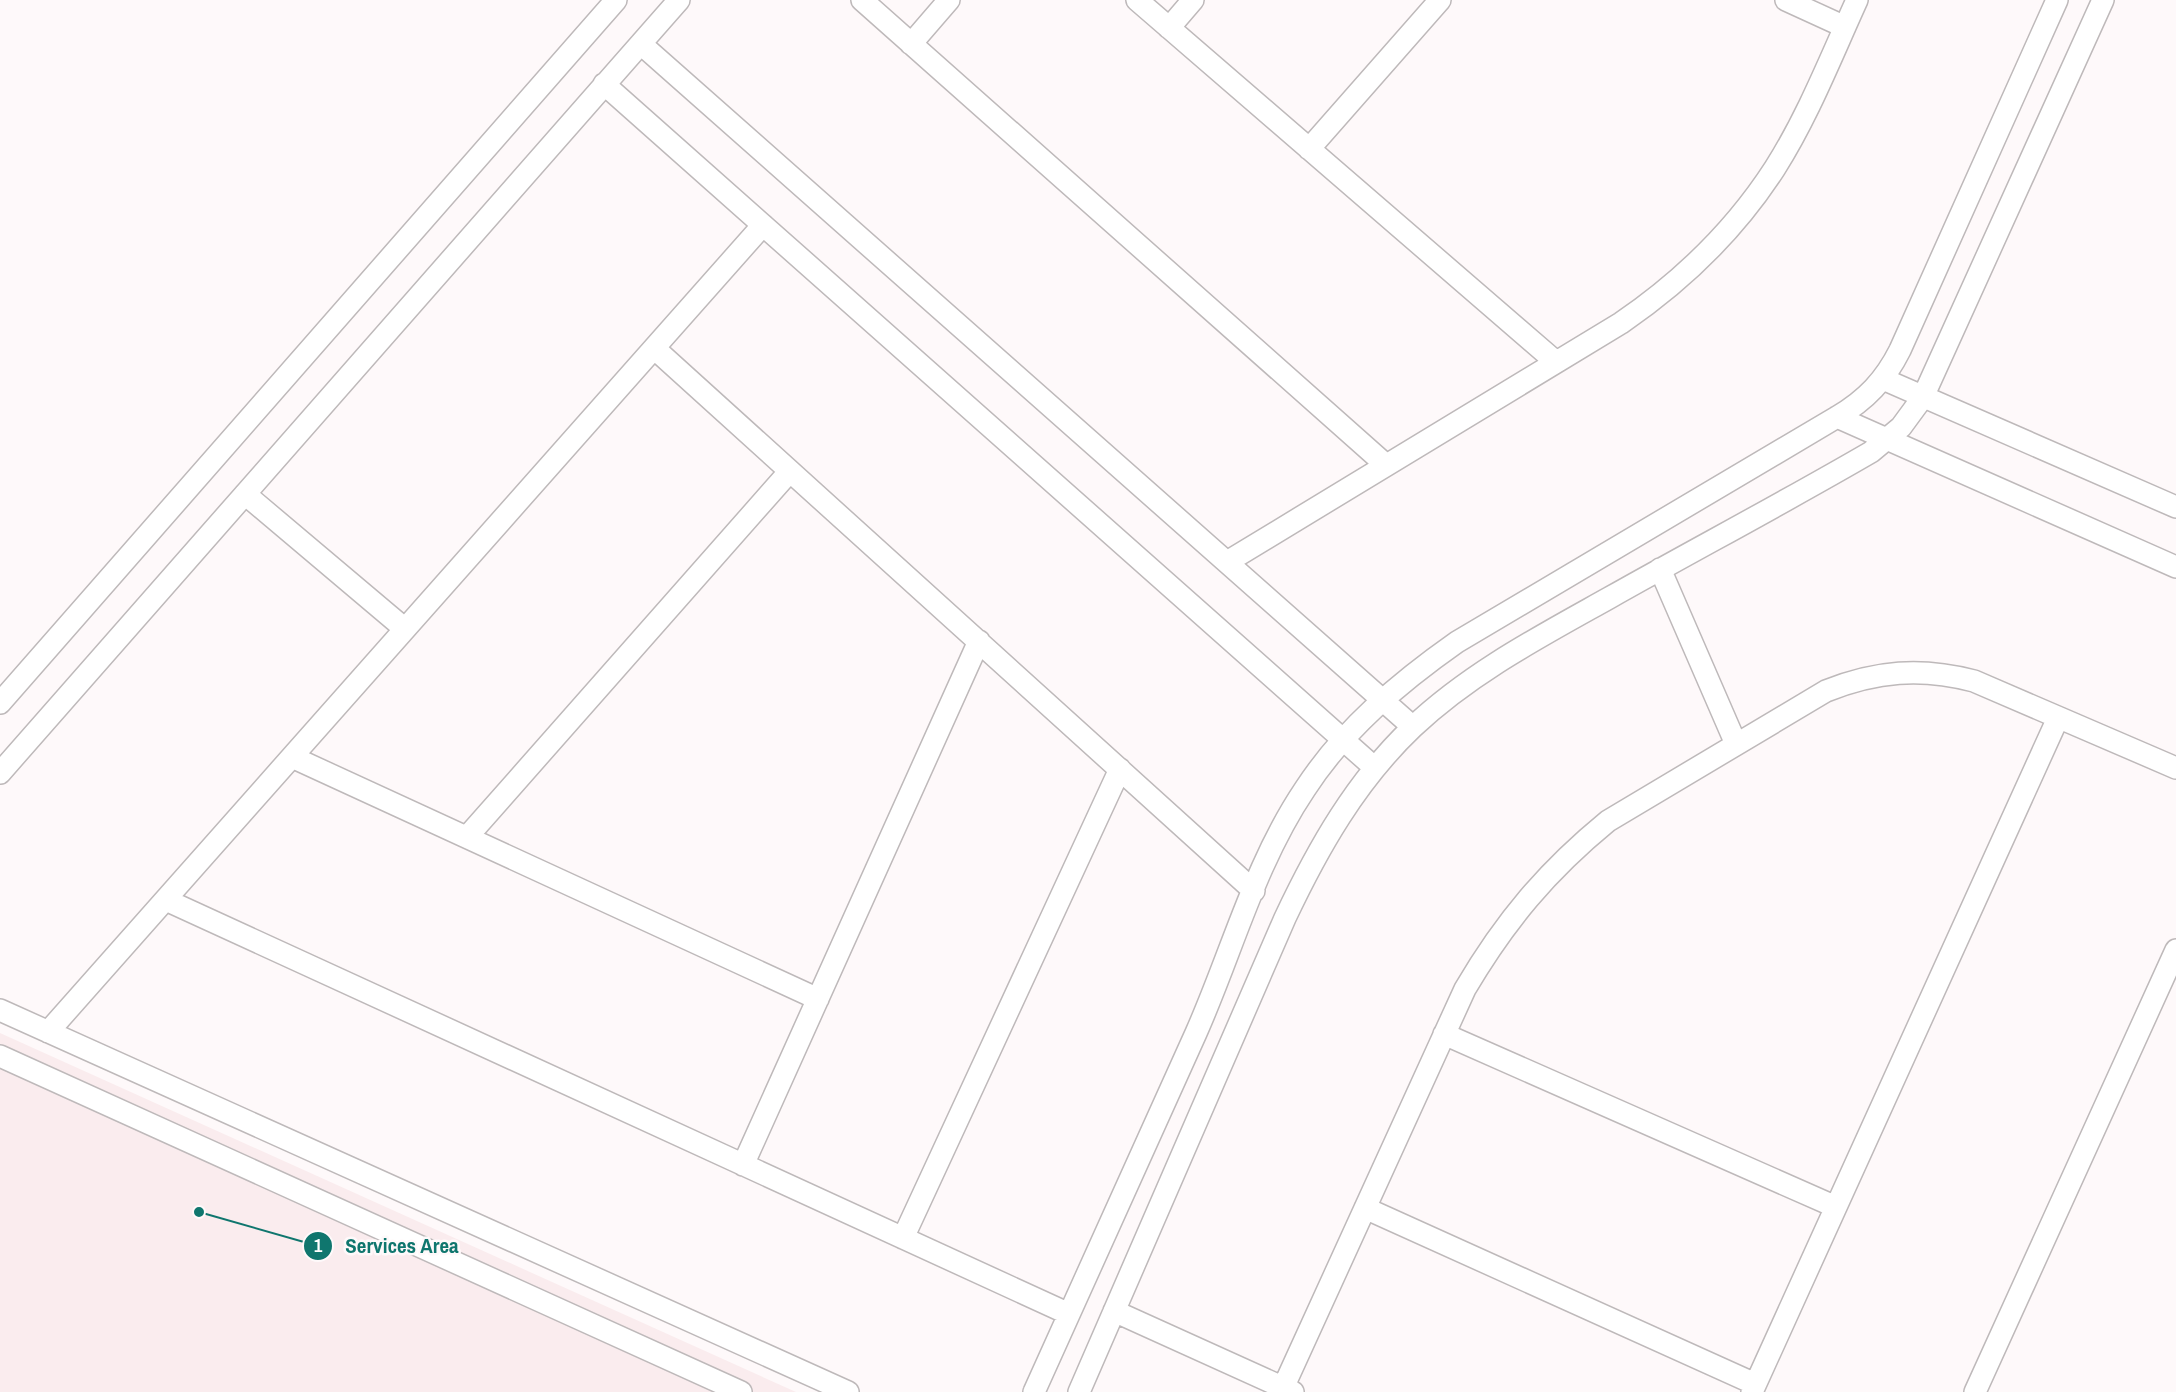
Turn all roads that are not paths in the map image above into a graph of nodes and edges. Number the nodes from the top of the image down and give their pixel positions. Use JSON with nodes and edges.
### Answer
{"nodes":[{"id":1,"x":616,"y":0,"type":"edge"},
{"id":2,"x":679,"y":0,"type":"edge"},
{"id":3,"x":862,"y":0,"type":"edge"},
{"id":4,"x":949,"y":0,"type":"edge"},
{"id":5,"x":1137,"y":0,"type":"edge"},
{"id":6,"x":1193,"y":0,"type":"edge"},
{"id":7,"x":1440,"y":0,"type":"edge"},
{"id":8,"x":1786,"y":0,"type":"edge"},
{"id":9,"x":1857,"y":0,"type":"edge"},
{"id":10,"x":2057,"y":0,"type":"edge"},
{"id":11,"x":2103,"y":0,"type":"edge"},
{"id":12,"x":1845,"y":27,"type":"junction"},
{"id":13,"x":1169,"y":28,"type":"junction"},
{"id":14,"x":641,"y":44,"type":"junction"},
{"id":15,"x":911,"y":44,"type":"junction"},
{"id":16,"x":604,"y":84,"type":"junction"},
{"id":17,"x":1309,"y":149,"type":"junction"},
{"id":18,"x":763,"y":225,"type":"junction"},
{"id":19,"x":654,"y":348,"type":"junction"},
{"id":20,"x":1556,"y":362,"type":"junction"},
{"id":21,"x":1883,"y":379,"type":"junction"},
{"id":22,"x":1923,"y":397,"type":"junction"},
{"id":23,"x":1837,"y":417,"type":"junction"},
{"id":24,"x":1887,"y":440,"type":"junction"},
{"id":25,"x":1386,"y":465,"type":"junction"},
{"id":26,"x":790,"y":471,"type":"junction"},
{"id":27,"x":245,"y":494,"type":"junction"},
{"id":28,"x":2176,"y":507,"type":"edge"},
{"id":29,"x":1227,"y":561,"type":"junction"},
{"id":30,"x":2176,"y":567,"type":"edge"},
{"id":31,"x":1660,"y":569,"type":"junction"},
{"id":32,"x":405,"y":629,"type":"junction"},
{"id":33,"x":979,"y":641,"type":"junction"},
{"id":34,"x":1383,"y":700,"type":"junction"},
{"id":35,"x":0,"y":702,"type":"edge"},
{"id":36,"x":2058,"y":718,"type":"junction"},
{"id":37,"x":1413,"y":727,"type":"junction"},
{"id":38,"x":1343,"y":740,"type":"junction"},
{"id":39,"x":1736,"y":744,"type":"junction"},
{"id":40,"x":292,"y":757,"type":"junction"},
{"id":41,"x":1375,"y":768,"type":"junction"},
{"id":42,"x":2176,"y":768,"type":"edge"},
{"id":43,"x":1119,"y":769,"type":"junction"},
{"id":44,"x":0,"y":773,"type":"edge"},
{"id":45,"x":467,"y":837,"type":"junction"},
{"id":46,"x":1254,"y":891,"type":"junction"},
{"id":47,"x":166,"y":900,"type":"junction"},
{"id":48,"x":2176,"y":950,"type":"edge"},
{"id":49,"x":818,"y":999,"type":"junction"},
{"id":50,"x":0,"y":1010,"type":"edge"},
{"id":51,"x":48,"y":1032,"type":"junction"},
{"id":52,"x":1444,"y":1034,"type":"junction"},
{"id":53,"x":0,"y":1056,"type":"edge"},
{"id":54,"x":743,"y":1165,"type":"junction"},
{"id":55,"x":1836,"y":1207,"type":"junction"},
{"id":56,"x":1365,"y":1208,"type":"junction"},
{"id":57,"x":903,"y":1238,"type":"junction"},
{"id":58,"x":1114,"y":1311,"type":"junction"},
{"id":59,"x":1069,"y":1314,"type":"junction"},
{"id":60,"x":1753,"y":1388,"type":"edge"},
{"id":61,"x":1288,"y":1390,"type":"edge"},
{"id":62,"x":741,"y":1392,"type":"edge"},
{"id":63,"x":848,"y":1392,"type":"edge"},
{"id":64,"x":1034,"y":1392,"type":"edge"},
{"id":65,"x":1078,"y":1392,"type":"edge"},
{"id":66,"x":1976,"y":1392,"type":"edge"}],
"edges":[{"from":1,"to":35,"type":"street"},
{"from":2,"to":14,"type":"street"},
{"from":3,"to":15,"type":"street"},
{"from":4,"to":15,"type":"street"},
{"from":5,"to":13,"type":"street"},
{"from":6,"to":13,"type":"street"},
{"from":7,"to":17,"type":"street"},
{"from":8,"to":12,"type":"street"},
{"from":9,"to":12,"type":"street"},
{"from":10,"to":21,"type":"street"},
{"from":11,"to":22,"type":"street"},
{"from":12,"to":20,"type":"street"},
{"from":13,"to":17,"type":"street"},
{"from":14,"to":16,"type":"street"},
{"from":14,"to":29,"type":"street"},
{"from":15,"to":25,"type":"street"},
{"from":16,"to":18,"type":"street"},
{"from":16,"to":27,"type":"street"},
{"from":17,"to":20,"type":"street"},
{"from":18,"to":19,"type":"street"},
{"from":18,"to":38,"type":"street"},
{"from":19,"to":26,"type":"street"},
{"from":19,"to":32,"type":"street"},
{"from":20,"to":25,"type":"street"},
{"from":21,"to":22,"type":"street"},
{"from":21,"to":23,"type":"street"},
{"from":22,"to":24,"type":"street"},
{"from":22,"to":28,"type":"street"},
{"from":23,"to":24,"type":"street"},
{"from":23,"to":34,"type":"street"},
{"from":24,"to":30,"type":"street"},
{"from":24,"to":31,"type":"street"},
{"from":25,"to":29,"type":"street"},
{"from":26,"to":33,"type":"street"},
{"from":26,"to":45,"type":"street"},
{"from":27,"to":32,"type":"street"},
{"from":27,"to":44,"type":"street"},
{"from":29,"to":34,"type":"street"},
{"from":31,"to":37,"type":"street"},
{"from":31,"to":39,"type":"street"},
{"from":32,"to":40,"type":"street"},
{"from":33,"to":43,"type":"street"},
{"from":33,"to":49,"type":"street"},
{"from":34,"to":37,"type":"street"},
{"from":34,"to":38,"type":"street"},
{"from":36,"to":39,"type":"street"},
{"from":36,"to":42,"type":"street"},
{"from":36,"to":55,"type":"street"},
{"from":37,"to":41,"type":"street"},
{"from":38,"to":41,"type":"street"},
{"from":38,"to":46,"type":"street"},
{"from":39,"to":52,"type":"street"},
{"from":40,"to":45,"type":"street"},
{"from":40,"to":47,"type":"street"},
{"from":41,"to":58,"type":"street"},
{"from":43,"to":46,"type":"street"},
{"from":43,"to":57,"type":"street"},
{"from":45,"to":49,"type":"street"},
{"from":46,"to":59,"type":"street"},
{"from":47,"to":51,"type":"street"},
{"from":47,"to":54,"type":"street"},
{"from":48,"to":66,"type":"street"},
{"from":49,"to":54,"type":"street"},
{"from":50,"to":51,"type":"street"},
{"from":51,"to":63,"type":"street"},
{"from":52,"to":55,"type":"street"},
{"from":52,"to":56,"type":"street"},
{"from":53,"to":62,"type":"street"},
{"from":54,"to":57,"type":"street"},
{"from":55,"to":60,"type":"street"},
{"from":56,"to":60,"type":"street"},
{"from":56,"to":61,"type":"street"},
{"from":57,"to":59,"type":"street"},
{"from":58,"to":61,"type":"street"},
{"from":58,"to":65,"type":"street"},
{"from":59,"to":64,"type":"street"}]}
